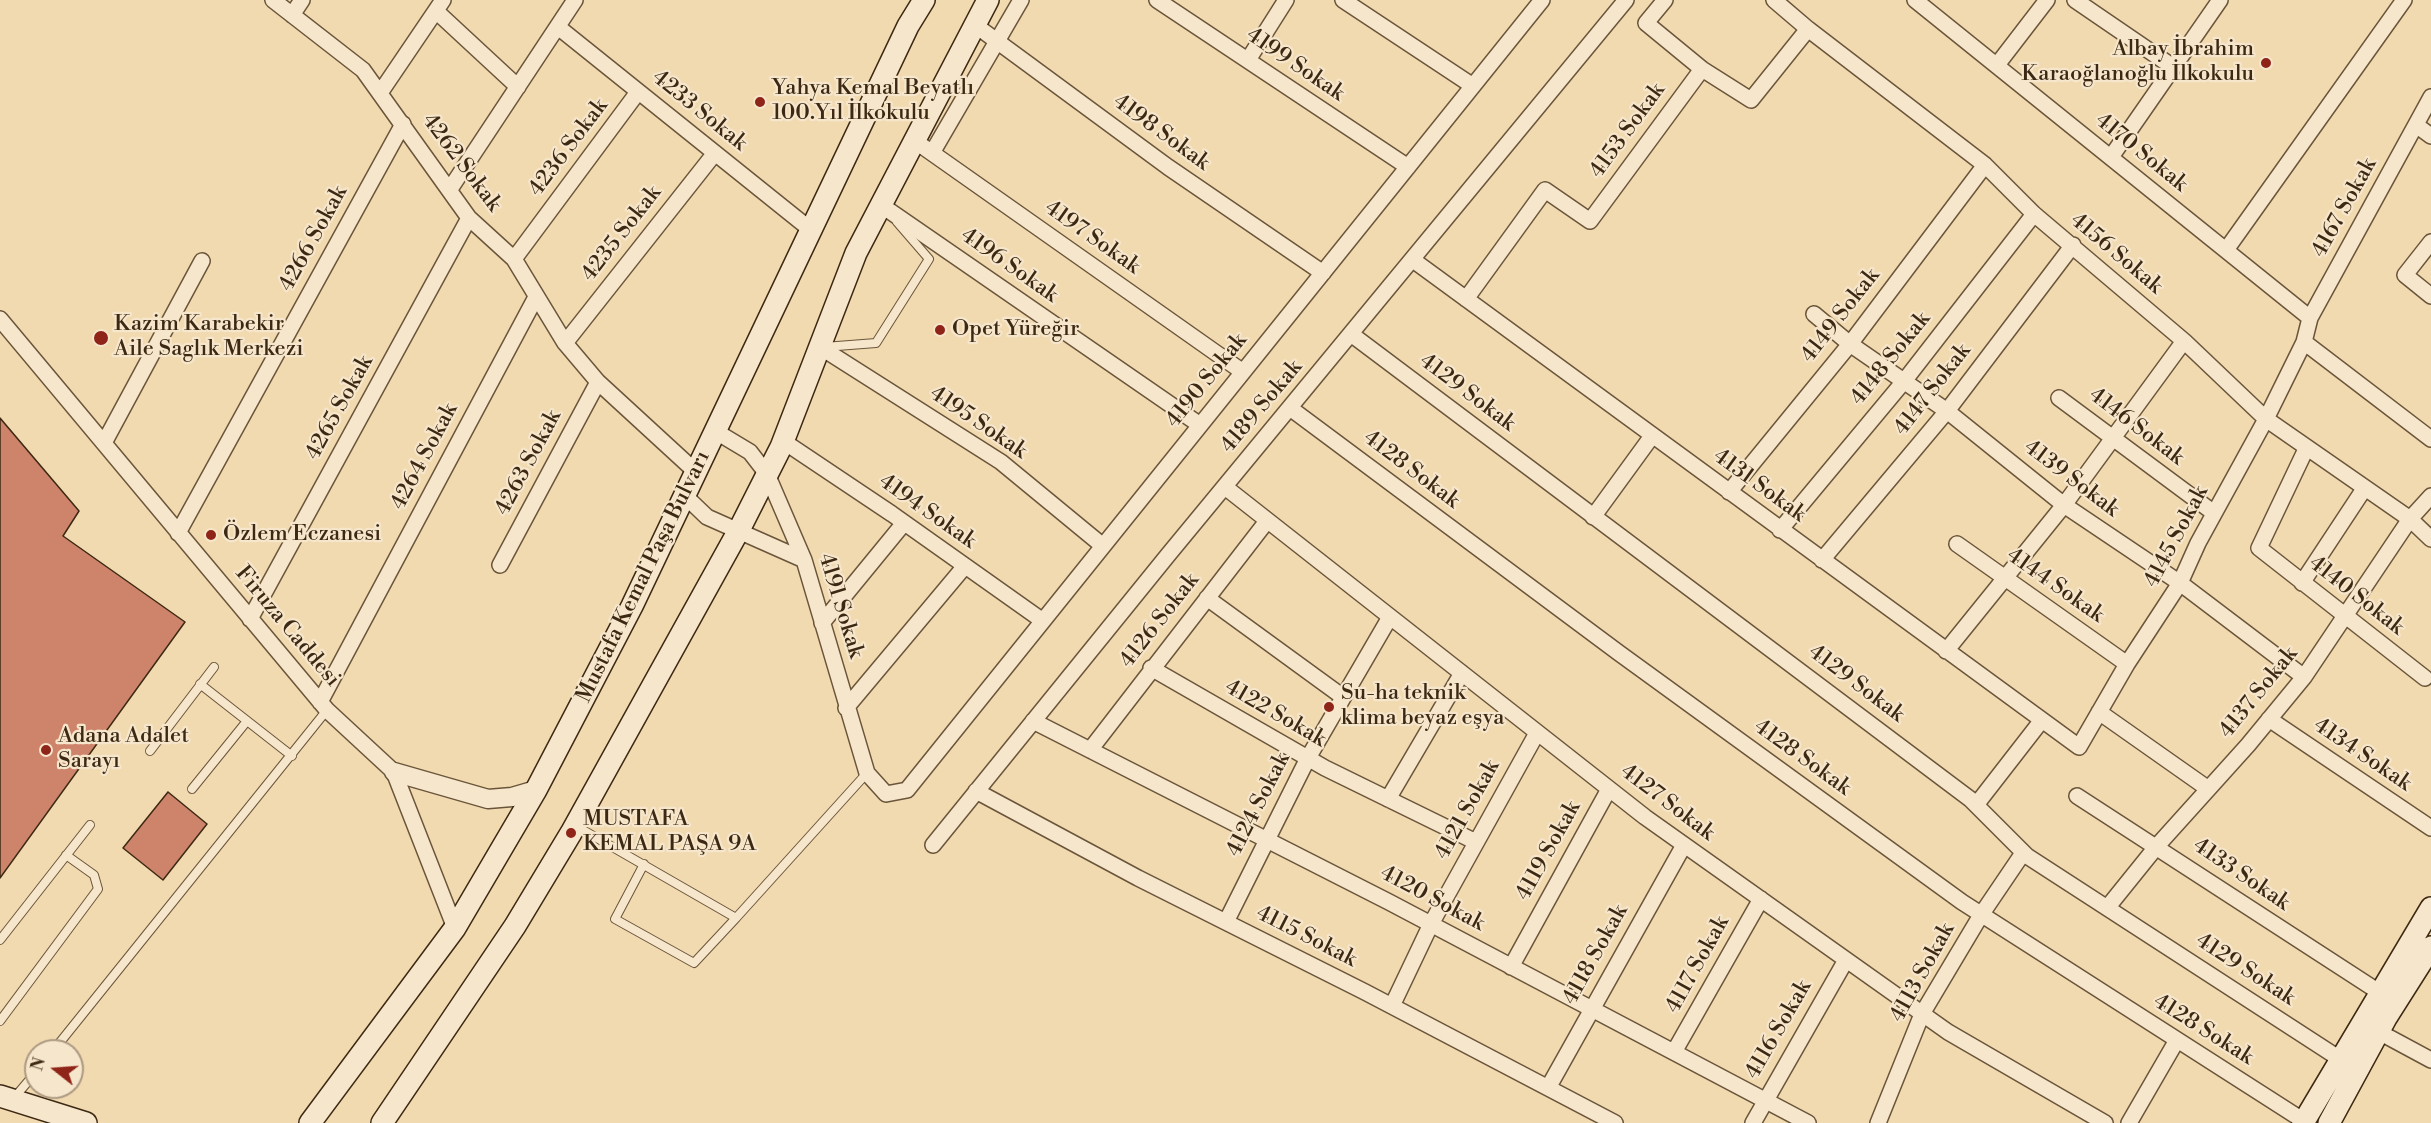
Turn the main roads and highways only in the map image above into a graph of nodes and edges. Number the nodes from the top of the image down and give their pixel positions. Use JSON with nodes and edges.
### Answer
{"nodes":[{"id":1,"x":924,"y":0,"type":"edge"},
{"id":2,"x":988,"y":0,"type":"edge"},
{"id":3,"x":2431,"y":908,"type":"edge"},
{"id":4,"x":2431,"y":947,"type":"edge"},
{"id":5,"x":6,"y":1098,"type":"edge"},
{"id":6,"x":2304,"y":1122,"type":"edge"},
{"id":7,"x":86,"y":1123,"type":"edge"},
{"id":8,"x":310,"y":1123,"type":"edge"},
{"id":9,"x":382,"y":1123,"type":"edge"},
{"id":10,"x":2329,"y":1123,"type":"edge"}],
"edges":[{"from":1,"to":8,"type":"main road","name":"Mustafa Kemal Paşa Bulvarı"},
{"from":2,"to":9,"type":"main road"},
{"from":3,"to":6,"type":"main road"},
{"from":4,"to":10,"type":"main road"},
{"from":5,"to":7,"type":"main road"}]}
